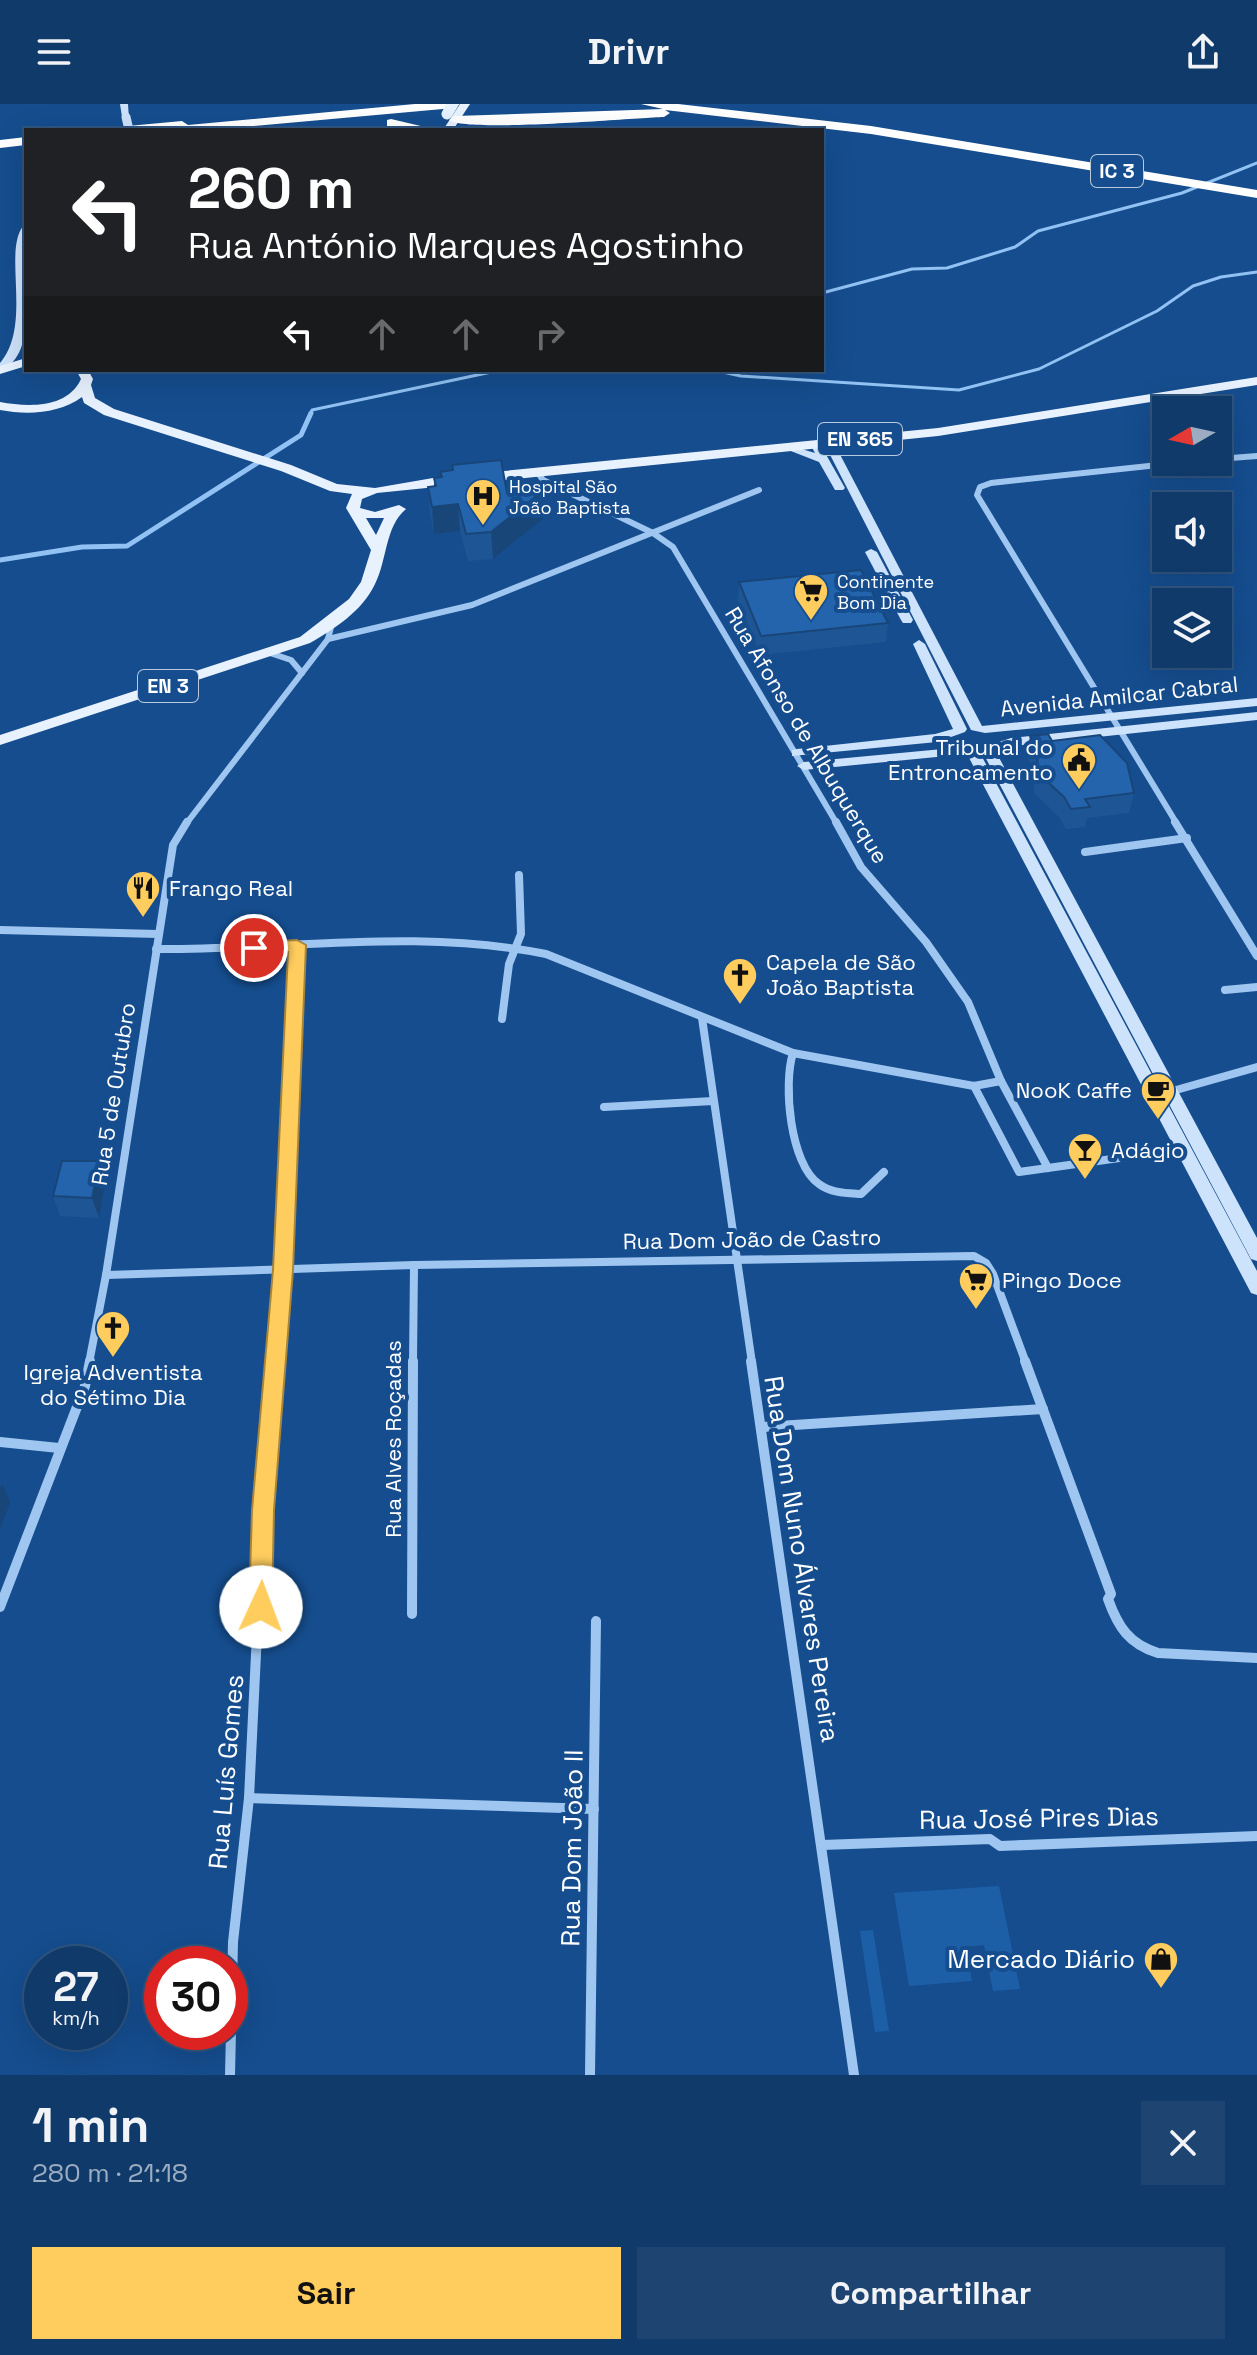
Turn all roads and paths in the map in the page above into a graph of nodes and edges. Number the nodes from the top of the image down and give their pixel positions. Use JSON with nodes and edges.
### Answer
{"nodes":[{"id":1,"x":124,"y":104,"type":"edge"},
{"id":2,"x":317,"y":104,"type":"edge"},
{"id":3,"x":408,"y":104,"type":"edge"},
{"id":4,"x":647,"y":104,"type":"edge"},
{"id":5,"x":690,"y":104,"type":"edge"},
{"id":6,"x":726,"y":104,"type":"edge"},
{"id":7,"x":787,"y":114,"type":"junction"},
{"id":8,"x":452,"y":117,"type":"edge"},
{"id":9,"x":807,"y":122,"type":"junction"},
{"id":10,"x":391,"y":123,"type":"junction"},
{"id":11,"x":127,"y":126,"type":"edge"},
{"id":12,"x":193,"y":126,"type":"edge"},
{"id":13,"x":412,"y":128,"type":"edge"},
{"id":14,"x":871,"y":130,"type":"junction"},
{"id":15,"x":24,"y":141,"type":"edge"},
{"id":16,"x":0,"y":144,"type":"edge"},
{"id":17,"x":1257,"y":194,"type":"edge"},
{"id":18,"x":24,"y":228,"type":"edge"},
{"id":19,"x":17,"y":335,"type":"junction"},
{"id":20,"x":24,"y":347,"type":"edge"},
{"id":21,"x":24,"y":363,"type":"edge"},
{"id":22,"x":0,"y":370,"type":"edge"},
{"id":23,"x":85,"y":380,"type":"edge"},
{"id":24,"x":1257,"y":381,"type":"edge"},
{"id":25,"x":42,"y":407,"type":"junction"},
{"id":26,"x":0,"y":408,"type":"edge"},
{"id":27,"x":109,"y":412,"type":"junction"},
{"id":28,"x":825,"y":451,"type":"junction"},
{"id":29,"x":1257,"y":456,"type":"edge"},
{"id":30,"x":1232,"y":458,"type":"edge"},
{"id":31,"x":1152,"y":466,"type":"edge"},
{"id":32,"x":282,"y":470,"type":"junction"},
{"id":33,"x":538,"y":473,"type":"junction"},
{"id":34,"x":461,"y":481,"type":"junction"},
{"id":35,"x":376,"y":490,"type":"junction"},
{"id":36,"x":759,"y":490,"type":"dead end"},
{"id":37,"x":399,"y":508,"type":"junction"},
{"id":38,"x":355,"y":510,"type":"junction"},
{"id":39,"x":653,"y":533,"type":"junction"},
{"id":40,"x":377,"y":548,"type":"junction"},
{"id":41,"x":330,"y":631,"type":"junction"},
{"id":42,"x":270,"y":653,"type":"junction"},
{"id":43,"x":302,"y":673,"type":"junction"},
{"id":44,"x":1257,"y":702,"type":"edge"},
{"id":45,"x":1257,"y":716,"type":"edge"},
{"id":46,"x":1113,"y":718,"type":"junction"},
{"id":47,"x":980,"y":728,"type":"junction"},
{"id":48,"x":1121,"y":730,"type":"junction"},
{"id":49,"x":958,"y":731,"type":"junction"},
{"id":50,"x":0,"y":740,"type":"edge"},
{"id":51,"x":992,"y":749,"type":"junction"},
{"id":52,"x":969,"y":752,"type":"junction"},
{"id":53,"x":800,"y":759,"type":"junction"},
{"id":54,"x":1187,"y":838,"type":"junction"},
{"id":55,"x":1085,"y":852,"type":"dead end"},
{"id":56,"x":519,"y":875,"type":"dead end"},
{"id":57,"x":0,"y":930,"type":"edge"},
{"id":58,"x":158,"y":934,"type":"junction"},
{"id":59,"x":297,"y":945,"type":"junction"},
{"id":60,"x":515,"y":946,"type":"junction"},
{"id":61,"x":156,"y":949,"type":"junction"},
{"id":62,"x":1257,"y":956,"type":"edge"},
{"id":63,"x":1257,"y":987,"type":"edge"},
{"id":64,"x":1225,"y":990,"type":"dead end"},
{"id":65,"x":702,"y":1018,"type":"junction"},
{"id":66,"x":502,"y":1019,"type":"dead end"},
{"id":67,"x":793,"y":1053,"type":"junction"},
{"id":68,"x":1257,"y":1067,"type":"edge"},
{"id":69,"x":1001,"y":1081,"type":"junction"},
{"id":70,"x":974,"y":1086,"type":"junction"},
{"id":71,"x":1164,"y":1093,"type":"junction"},
{"id":72,"x":713,"y":1101,"type":"junction"},
{"id":73,"x":604,"y":1107,"type":"dead end"},
{"id":74,"x":1192,"y":1148,"type":"junction"},
{"id":75,"x":1048,"y":1168,"type":"junction"},
{"id":76,"x":884,"y":1172,"type":"dead end"},
{"id":77,"x":1257,"y":1254,"type":"edge"},
{"id":78,"x":736,"y":1260,"type":"junction"},
{"id":79,"x":414,"y":1265,"type":"junction"},
{"id":80,"x":283,"y":1270,"type":"junction"},
{"id":81,"x":106,"y":1275,"type":"junction"},
{"id":82,"x":1257,"y":1288,"type":"edge"},
{"id":83,"x":1043,"y":1409,"type":"junction"},
{"id":84,"x":763,"y":1427,"type":"junction"},
{"id":85,"x":0,"y":1442,"type":"edge"},
{"id":86,"x":59,"y":1448,"type":"junction"},
{"id":87,"x":0,"y":1607,"type":"edge"},
{"id":88,"x":412,"y":1614,"type":"dead end"},
{"id":89,"x":596,"y":1621,"type":"dead end"},
{"id":90,"x":1257,"y":1658,"type":"edge"},
{"id":91,"x":249,"y":1798,"type":"junction"},
{"id":92,"x":594,"y":1809,"type":"junction"},
{"id":93,"x":1257,"y":1836,"type":"edge"},
{"id":94,"x":822,"y":1845,"type":"junction"},
{"id":95,"x":230,"y":2075,"type":"edge"},
{"id":96,"x":590,"y":2075,"type":"edge"},
{"id":97,"x":854,"y":2075,"type":"edge"}],
"edges":[{"from":1,"to":11,"type":"street"},
{"from":2,"to":12,"type":"highway"},
{"from":3,"to":12,"type":"highway"},
{"from":4,"to":9,"type":"highway","number":"IC 3"},
{"from":5,"to":7,"type":"highway","number":"IC 3"},
{"from":6,"to":7,"type":"highway"},
{"from":7,"to":14,"type":"highway","number":"IC 3"},
{"from":8,"to":9,"type":"highway"},
{"from":8,"to":10,"type":"highway"},
{"from":8,"to":12,"type":"highway"},
{"from":9,"to":14,"type":"highway","number":"IC 3"},
{"from":10,"to":12,"type":"highway"},
{"from":10,"to":13,"type":"highway"},
{"from":11,"to":12,"type":"highway"},
{"from":14,"to":17,"type":"highway","number":"IC 3"},
{"from":15,"to":16,"type":"highway"},
{"from":18,"to":19,"type":"street"},
{"from":19,"to":20,"type":"street"},
{"from":19,"to":22,"type":"street"},
{"from":21,"to":22,"type":"main road"},
{"from":23,"to":25,"type":"main road"},
{"from":23,"to":27,"type":"main road"},
{"from":24,"to":28,"type":"main road","number":"EN 365"},
{"from":25,"to":26,"type":"main road"},
{"from":25,"to":27,"type":"main road"},
{"from":27,"to":32,"type":"main road"},
{"from":28,"to":33,"type":"main road","number":"EN 365"},
{"from":28,"to":47,"type":"street"},
{"from":28,"to":49,"type":"street"},
{"from":29,"to":30,"type":"street"},
{"from":31,"to":46,"type":"street"},
{"from":32,"to":35,"type":"main road"},
{"from":32,"to":38,"type":"main road"},
{"from":33,"to":34,"type":"main road","number":"EN 365"},
{"from":33,"to":39,"type":"street","name":"Rua Afonso de Albuquerque"},
{"from":34,"to":35,"type":"main road","number":"EN 365"},
{"from":34,"to":37,"type":"main road","number":"EN 365"},
{"from":35,"to":37,"type":"main road"},
{"from":35,"to":38,"type":"main road"},
{"from":36,"to":39,"type":"street"},
{"from":37,"to":38,"type":"main road"},
{"from":37,"to":40,"type":"main road","number":"EN 3"},
{"from":38,"to":40,"type":"main road"},
{"from":39,"to":41,"type":"street"},
{"from":39,"to":53,"type":"street","name":"Rua Afonso de Albuquerque"},
{"from":40,"to":41,"type":"main road","number":"EN 3"},
{"from":41,"to":42,"type":"main road","number":"EN 3"},
{"from":41,"to":43,"type":"street","name":"Rua 5 de Outubro"},
{"from":42,"to":43,"type":"street"},
{"from":42,"to":50,"type":"main road","number":"EN 3"},
{"from":43,"to":58,"type":"street","name":"Rua 5 de Outubro"},
{"from":44,"to":46,"type":"street","name":"Avenida Amilcar Cabral"},
{"from":45,"to":48,"type":"street","name":"Avenida Amilcar Cabral"},
{"from":46,"to":47,"type":"street","name":"Avenida Amilcar Cabral"},
{"from":46,"to":48,"type":"street"},
{"from":47,"to":49,"type":"street","name":"Avenida Amilcar Cabral"},
{"from":47,"to":51,"type":"street"},
{"from":48,"to":51,"type":"street","name":"Avenida Amilcar Cabral"},
{"from":48,"to":54,"type":"street"},
{"from":49,"to":52,"type":"street"},
{"from":49,"to":53,"type":"street","name":"Avenida Amilcar Cabral"},
{"from":51,"to":52,"type":"street","name":"Avenida Amilcar Cabral"},
{"from":51,"to":71,"type":"street"},
{"from":52,"to":53,"type":"street","name":"Avenida Amilcar Cabral"},
{"from":52,"to":71,"type":"street"},
{"from":53,"to":69,"type":"street","name":"Rua Afonso de Albuquerque"},
{"from":54,"to":55,"type":"street"},
{"from":54,"to":62,"type":"street"},
{"from":56,"to":60,"type":"street"},
{"from":57,"to":58,"type":"street"},
{"from":58,"to":61,"type":"street","name":"Rua 5 de Outubro"},
{"from":59,"to":60,"type":"street"},
{"from":59,"to":61,"type":"street"},
{"from":59,"to":80,"type":"street","name":"Rua Luís Gomes"},
{"from":60,"to":65,"type":"street"},
{"from":60,"to":66,"type":"street"},
{"from":61,"to":81,"type":"street","name":"Rua 5 de Outubro"},
{"from":63,"to":64,"type":"street"},
{"from":65,"to":67,"type":"street"},
{"from":65,"to":72,"type":"street","name":"Rua Dom Nuno Álvares Pereira"},
{"from":67,"to":70,"type":"street"},
{"from":67,"to":76,"type":"street"},
{"from":68,"to":71,"type":"street"},
{"from":69,"to":70,"type":"street"},
{"from":69,"to":75,"type":"street","name":"Rua Afonso de Albuquerque"},
{"from":70,"to":75,"type":"street"},
{"from":71,"to":74,"type":"street"},
{"from":72,"to":73,"type":"street"},
{"from":72,"to":78,"type":"street","name":"Rua Dom Nuno Álvares Pereira"},
{"from":74,"to":75,"type":"street"},
{"from":74,"to":77,"type":"street"},
{"from":74,"to":82,"type":"street"},
{"from":78,"to":79,"type":"street","name":"Rua Dom João de Castro"},
{"from":78,"to":83,"type":"street","name":"Rua Dom João de Castro"},
{"from":78,"to":84,"type":"street","name":"Rua Dom Nuno Álvares Pereira"},
{"from":79,"to":80,"type":"street","name":"Rua Dom João de Castro"},
{"from":79,"to":88,"type":"street","name":"Rua Alves Roçadas"},
{"from":80,"to":81,"type":"street","name":"Rua Dom João de Castro"},
{"from":80,"to":91,"type":"street","name":"Rua Luís Gomes"},
{"from":81,"to":86,"type":"street","name":"Rua 5 de Outubro"},
{"from":83,"to":84,"type":"street"},
{"from":83,"to":90,"type":"street","name":"Rua Dom João de Castro"},
{"from":84,"to":94,"type":"street","name":"Rua Dom Nuno Álvares Pereira"},
{"from":85,"to":86,"type":"street"},
{"from":86,"to":87,"type":"street","name":"Rua 5 de Outubro"},
{"from":89,"to":92,"type":"street","name":"Rua Dom João II"},
{"from":91,"to":92,"type":"street"},
{"from":91,"to":95,"type":"street","name":"Rua Luís Gomes"},
{"from":92,"to":96,"type":"street","name":"Rua Dom João II"},
{"from":93,"to":94,"type":"street","name":"Rua José Pires Dias"},
{"from":94,"to":97,"type":"street","name":"Rua Dom Nuno Álvares Pereira"}]}
